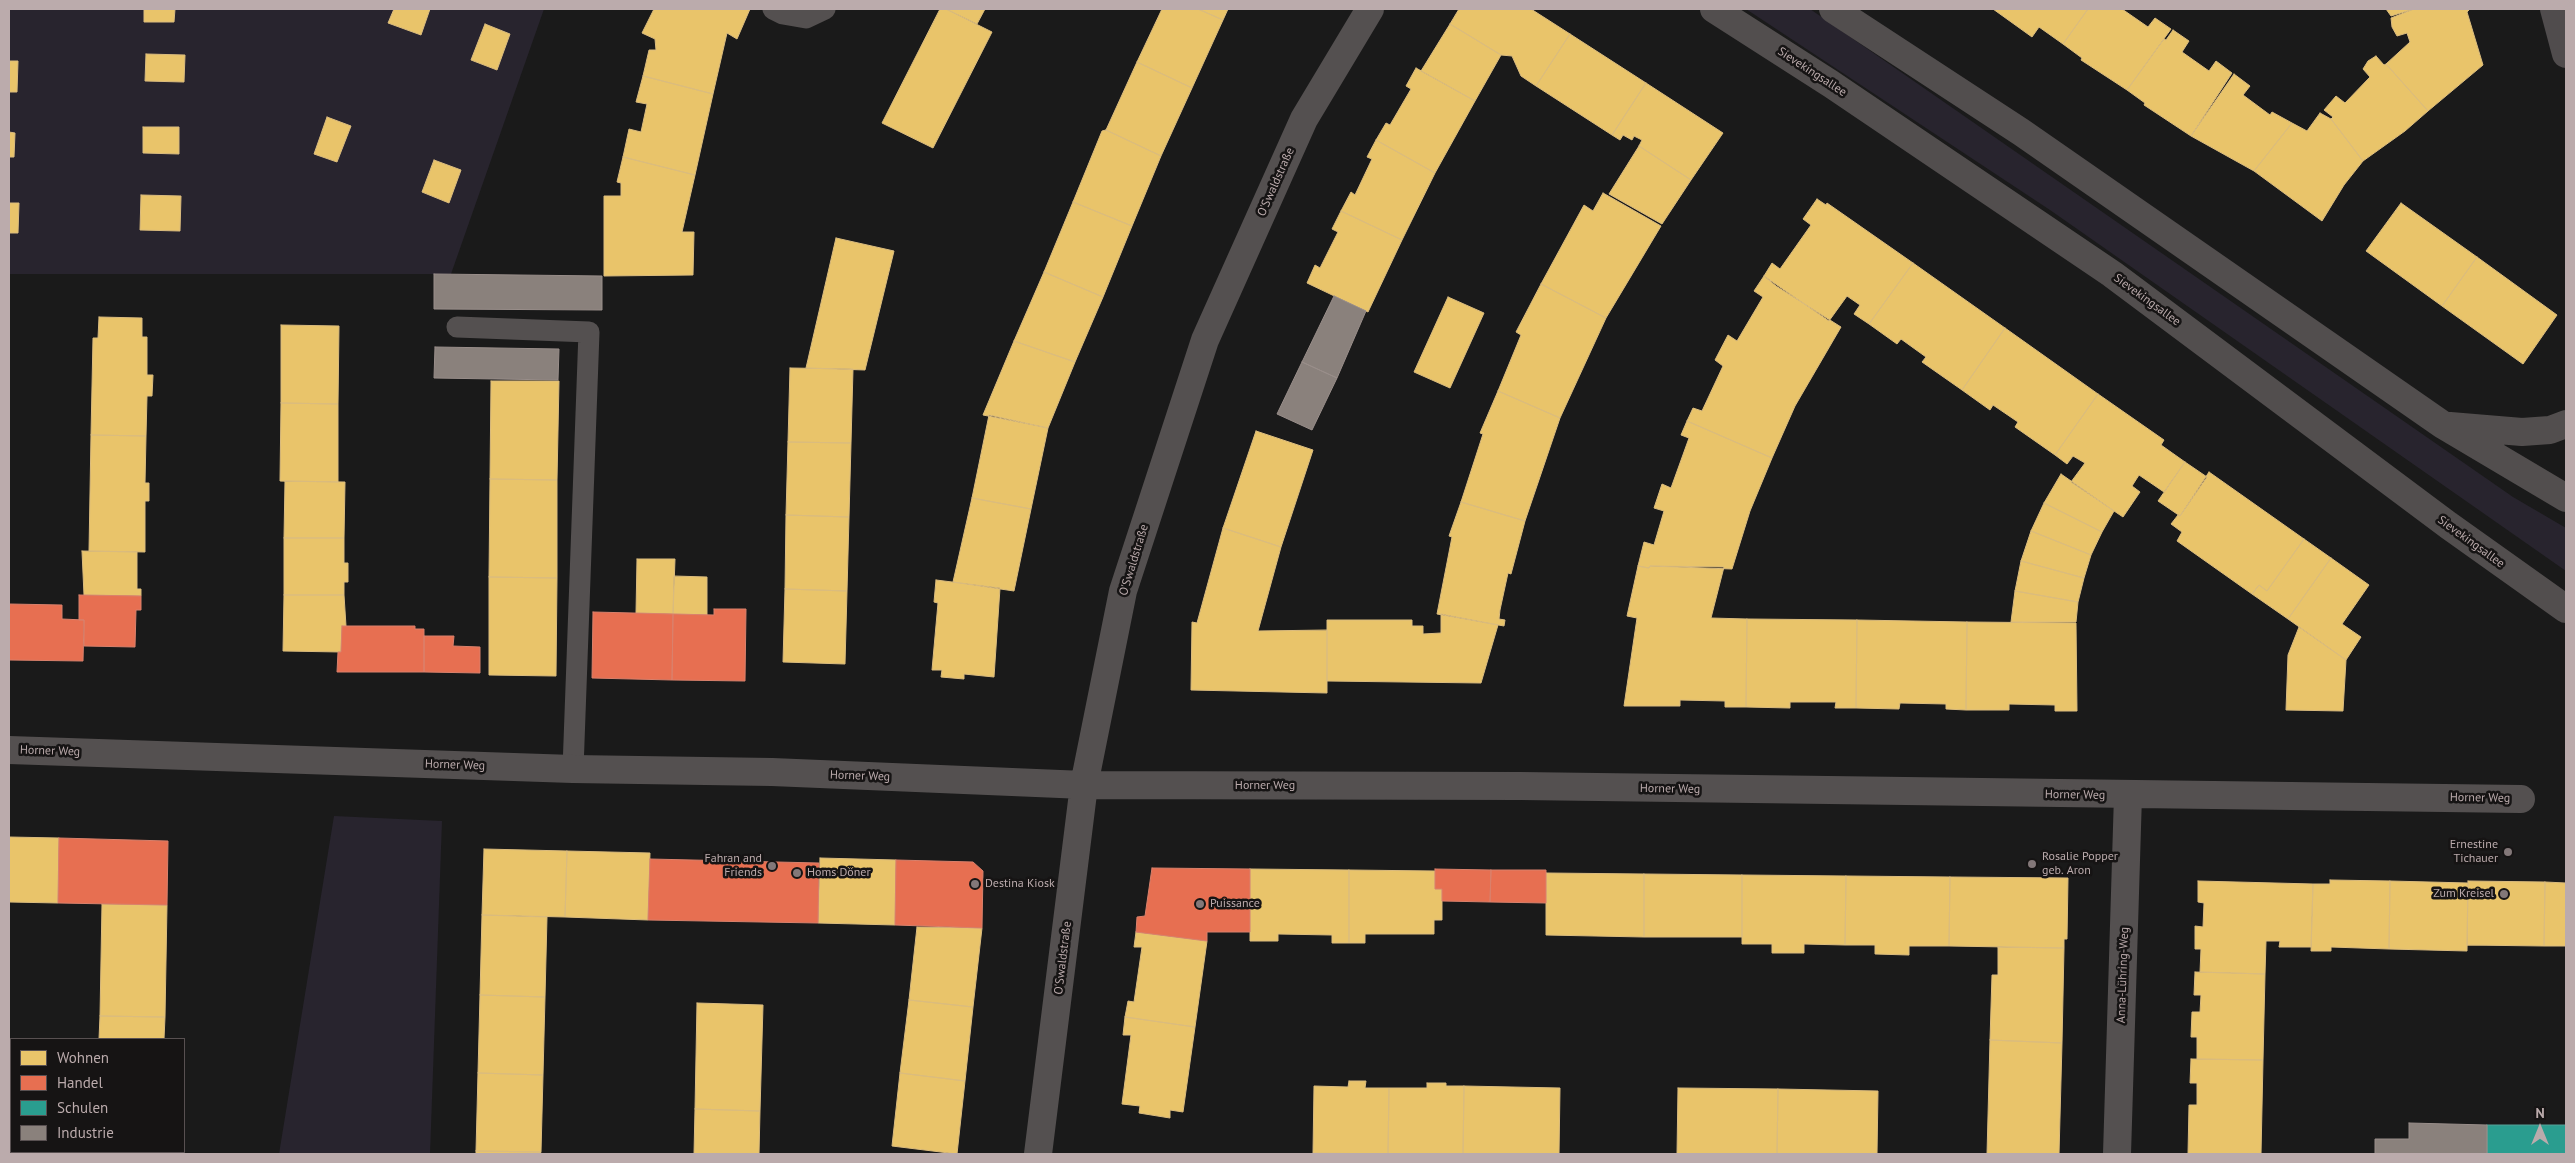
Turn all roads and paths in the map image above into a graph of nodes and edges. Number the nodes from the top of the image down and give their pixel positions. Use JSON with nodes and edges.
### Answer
{"nodes":[{"id":1,"x":773,"y":9,"type":"edge"},
{"id":2,"x":825,"y":9,"type":"edge"},
{"id":3,"x":1370,"y":9,"type":"edge"},
{"id":4,"x":1714,"y":9,"type":"edge"},
{"id":5,"x":1833,"y":9,"type":"edge"},
{"id":6,"x":2554,"y":9,"type":"edge"},
{"id":7,"x":2566,"y":54,"type":"edge"},
{"id":8,"x":457,"y":327,"type":"dead end"},
{"id":9,"x":2566,"y":424,"type":"edge"},
{"id":10,"x":2443,"y":425,"type":"junction"},
{"id":11,"x":2566,"y":498,"type":"edge"},
{"id":12,"x":2566,"y":609,"type":"edge"},
{"id":13,"x":9,"y":750,"type":"edge"},
{"id":14,"x":573,"y":769,"type":"junction"},
{"id":15,"x":1084,"y":785,"type":"junction"},
{"id":16,"x":2128,"y":795,"type":"junction"},
{"id":17,"x":2521,"y":799,"type":"dead end"},
{"id":18,"x":1038,"y":1154,"type":"edge"},
{"id":19,"x":2118,"y":1154,"type":"edge"}],
"edges":[{"from":1,"to":2,"type":"lane"},
{"from":3,"to":15,"type":"street","name":"O'Swaldstraße"},
{"from":4,"to":12,"type":"main road","name":"Sievekingsallee"},
{"from":5,"to":10,"type":"main road"},
{"from":6,"to":7,"type":"main road"},
{"from":8,"to":14,"type":"lane"},
{"from":9,"to":10,"type":"main road"},
{"from":10,"to":11,"type":"main road"},
{"from":13,"to":14,"type":"street","name":"Horner Weg"},
{"from":14,"to":15,"type":"street","name":"Horner Weg"},
{"from":15,"to":16,"type":"street","name":"Horner Weg"},
{"from":15,"to":18,"type":"street","name":"O'Swaldstraße"},
{"from":16,"to":17,"type":"street","name":"Horner Weg"},
{"from":16,"to":19,"type":"street","name":"Anna-Lühring-Weg"}]}
